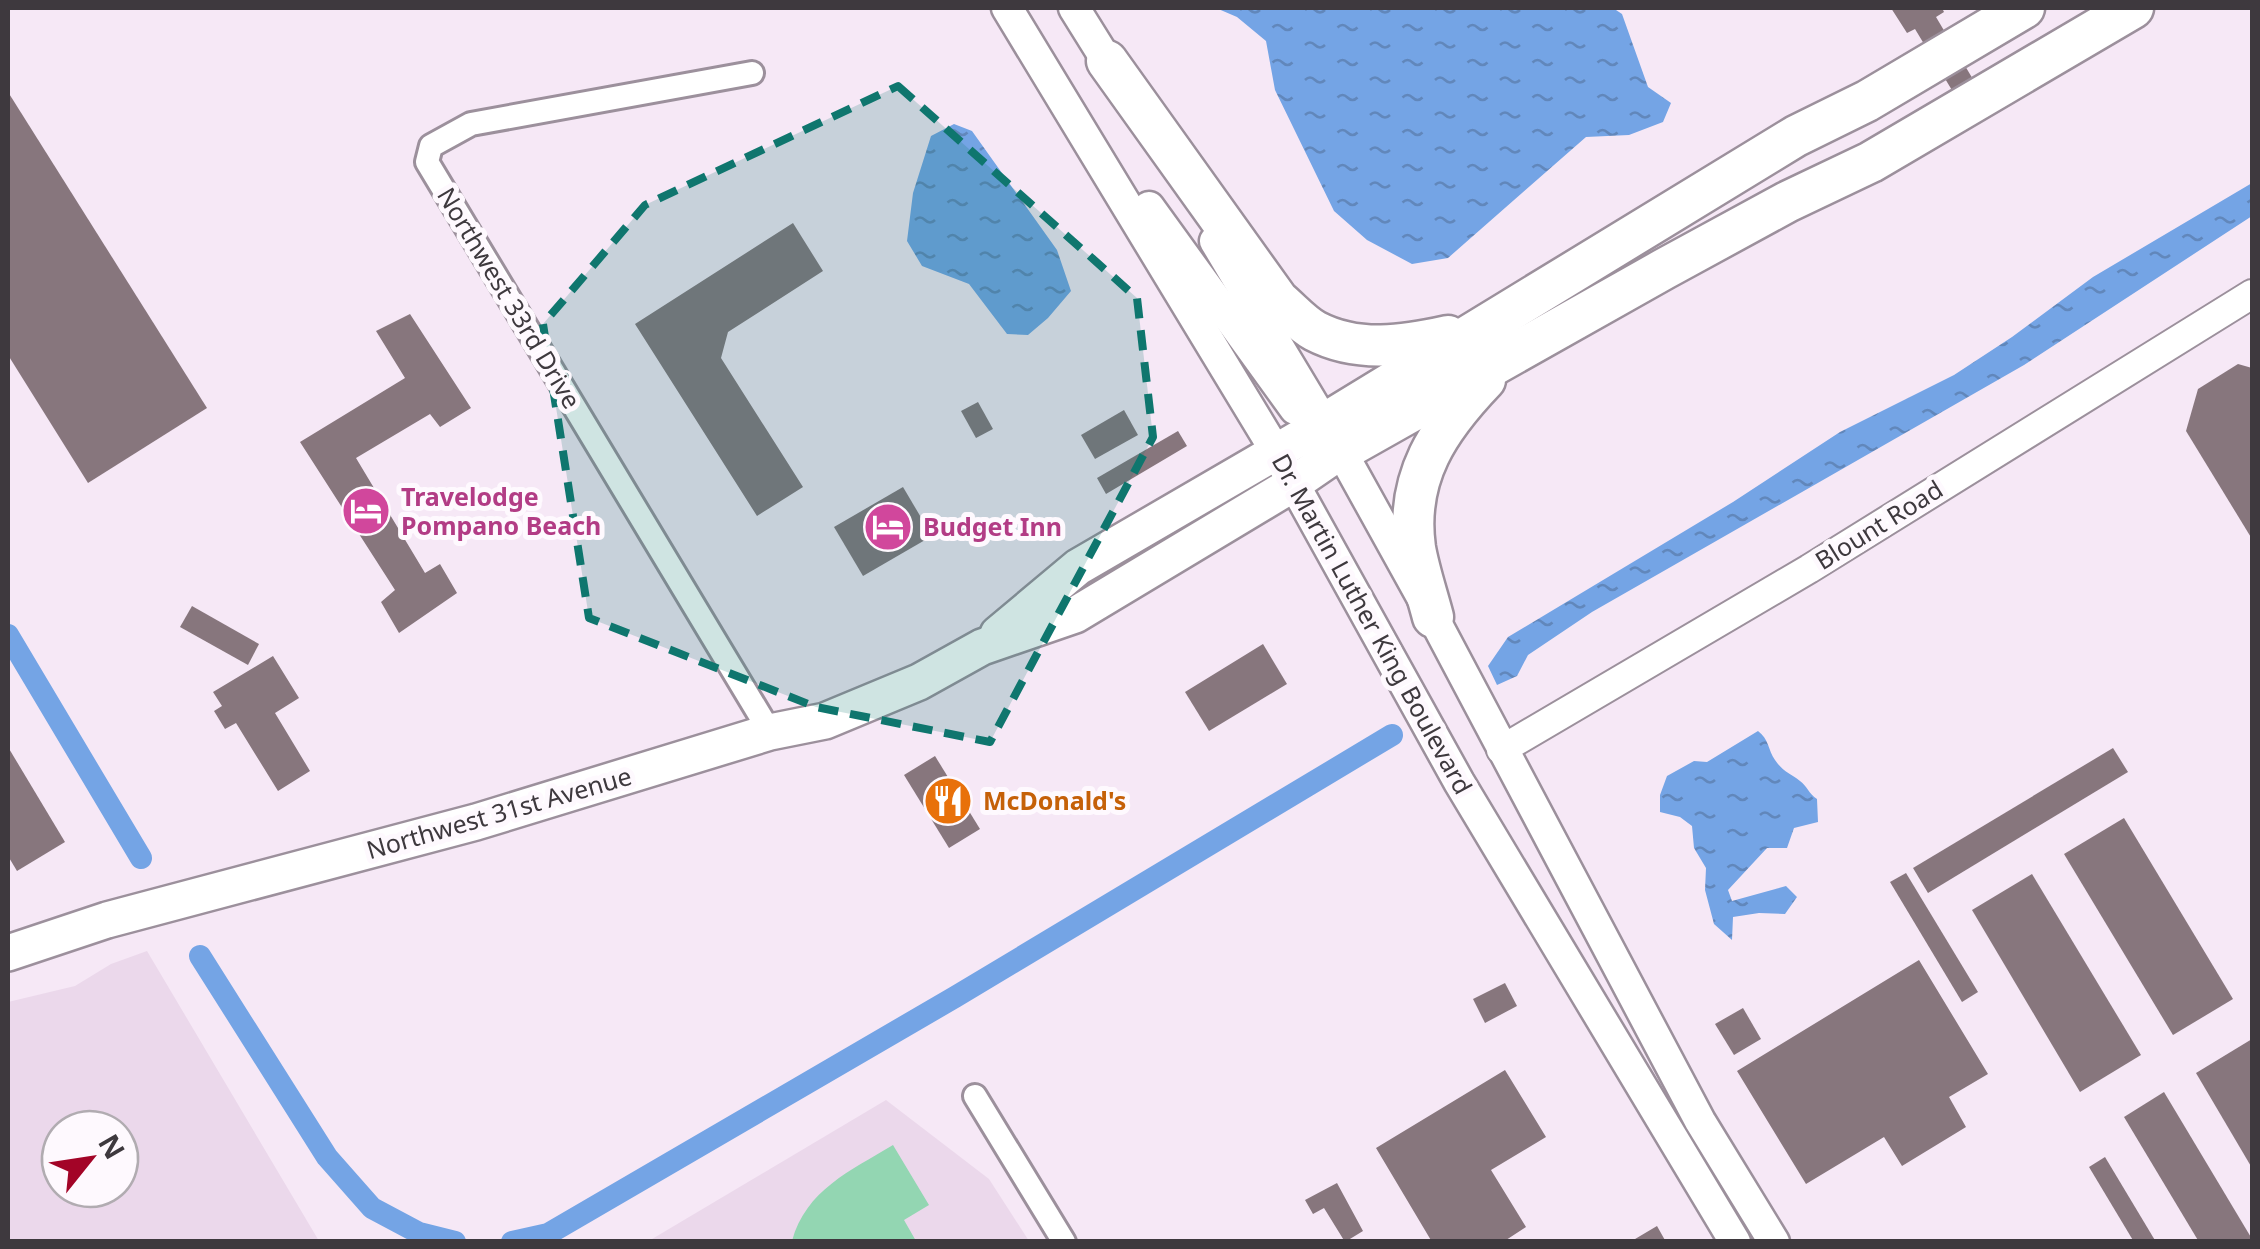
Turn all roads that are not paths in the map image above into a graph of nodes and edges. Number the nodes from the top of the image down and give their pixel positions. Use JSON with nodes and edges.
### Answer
{"nodes":[{"id":1,"x":1007,"y":8,"type":"edge"},
{"id":2,"x":1074,"y":8,"type":"edge"},
{"id":3,"x":1980,"y":8,"type":"edge"},
{"id":4,"x":2024,"y":8,"type":"edge"},
{"id":5,"x":2079,"y":8,"type":"edge"},
{"id":6,"x":2133,"y":8,"type":"edge"},
{"id":7,"x":1107,"y":60,"type":"junction"},
{"id":8,"x":752,"y":73,"type":"dead end"},
{"id":9,"x":1796,"y":136,"type":"junction"},
{"id":10,"x":1090,"y":145,"type":"junction"},
{"id":11,"x":1787,"y":202,"type":"junction"},
{"id":12,"x":2252,"y":294,"type":"edge"},
{"id":13,"x":1476,"y":328,"type":"junction"},
{"id":14,"x":1513,"y":352,"type":"junction"},
{"id":15,"x":1332,"y":437,"type":"junction"},
{"id":16,"x":1275,"y":450,"type":"junction"},
{"id":17,"x":1293,"y":484,"type":"junction"},
{"id":18,"x":1433,"y":616,"type":"junction"},
{"id":19,"x":982,"y":648,"type":"junction"},
{"id":20,"x":770,"y":732,"type":"junction"},
{"id":21,"x":1501,"y":750,"type":"junction"},
{"id":22,"x":8,"y":953,"type":"edge"},
{"id":23,"x":975,"y":1096,"type":"dead end"},
{"id":24,"x":1706,"y":1193,"type":"junction"},
{"id":25,"x":1064,"y":1242,"type":"edge"},
{"id":26,"x":1735,"y":1242,"type":"edge"},
{"id":27,"x":1752,"y":1242,"type":"edge"},
{"id":28,"x":1774,"y":1242,"type":"edge"}],
"edges":[{"from":1,"to":10,"type":"main road","name":"Dr. Martin Luther King Boulevard"},
{"from":2,"to":7,"type":"main road","name":"Dr. Martin Luther King Boulevard"},
{"from":3,"to":9,"type":"highway"},
{"from":4,"to":9,"type":"highway"},
{"from":5,"to":11,"type":"highway"},
{"from":6,"to":11,"type":"highway"},
{"from":7,"to":13,"type":"highway"},
{"from":7,"to":15,"type":"main road","name":"Dr. Martin Luther King Boulevard"},
{"from":8,"to":20,"type":"street","name":"Northwest 33rd Drive"},
{"from":9,"to":13,"type":"highway"},
{"from":10,"to":15,"type":"main road"},
{"from":10,"to":16,"type":"main road","name":"Dr. Martin Luther King Boulevard"},
{"from":11,"to":14,"type":"highway"},
{"from":12,"to":21,"type":"street","name":"Blount Road"},
{"from":13,"to":15,"type":"highway"},
{"from":14,"to":15,"type":"highway"},
{"from":14,"to":18,"type":"highway"},
{"from":15,"to":16,"type":"main road","name":"Northwest 31st Avenue"},
{"from":15,"to":17,"type":"main road","name":"Northwest 31st Avenue"},
{"from":15,"to":18,"type":"main road","name":"Dr. Martin Luther King Boulevard"},
{"from":16,"to":17,"type":"main road","name":"Dr. Martin Luther King Boulevard"},
{"from":16,"to":19,"type":"main road","name":"Northwest 31st Avenue"},
{"from":17,"to":19,"type":"main road","name":"Northwest 31st Avenue"},
{"from":17,"to":24,"type":"main road","name":"Dr. Martin Luther King Boulevard"},
{"from":18,"to":21,"type":"main road","name":"Dr. Martin Luther King Boulevard"},
{"from":19,"to":20,"type":"main road","name":"Northwest 31st Avenue"},
{"from":20,"to":22,"type":"main road","name":"Northwest 31st Avenue"},
{"from":21,"to":28,"type":"main road","name":"Dr. Martin Luther King Boulevard"},
{"from":23,"to":25,"type":"street"},
{"from":24,"to":26,"type":"main road","name":"Dr. Martin Luther King Boulevard"},
{"from":24,"to":27,"type":"main road"}]}
